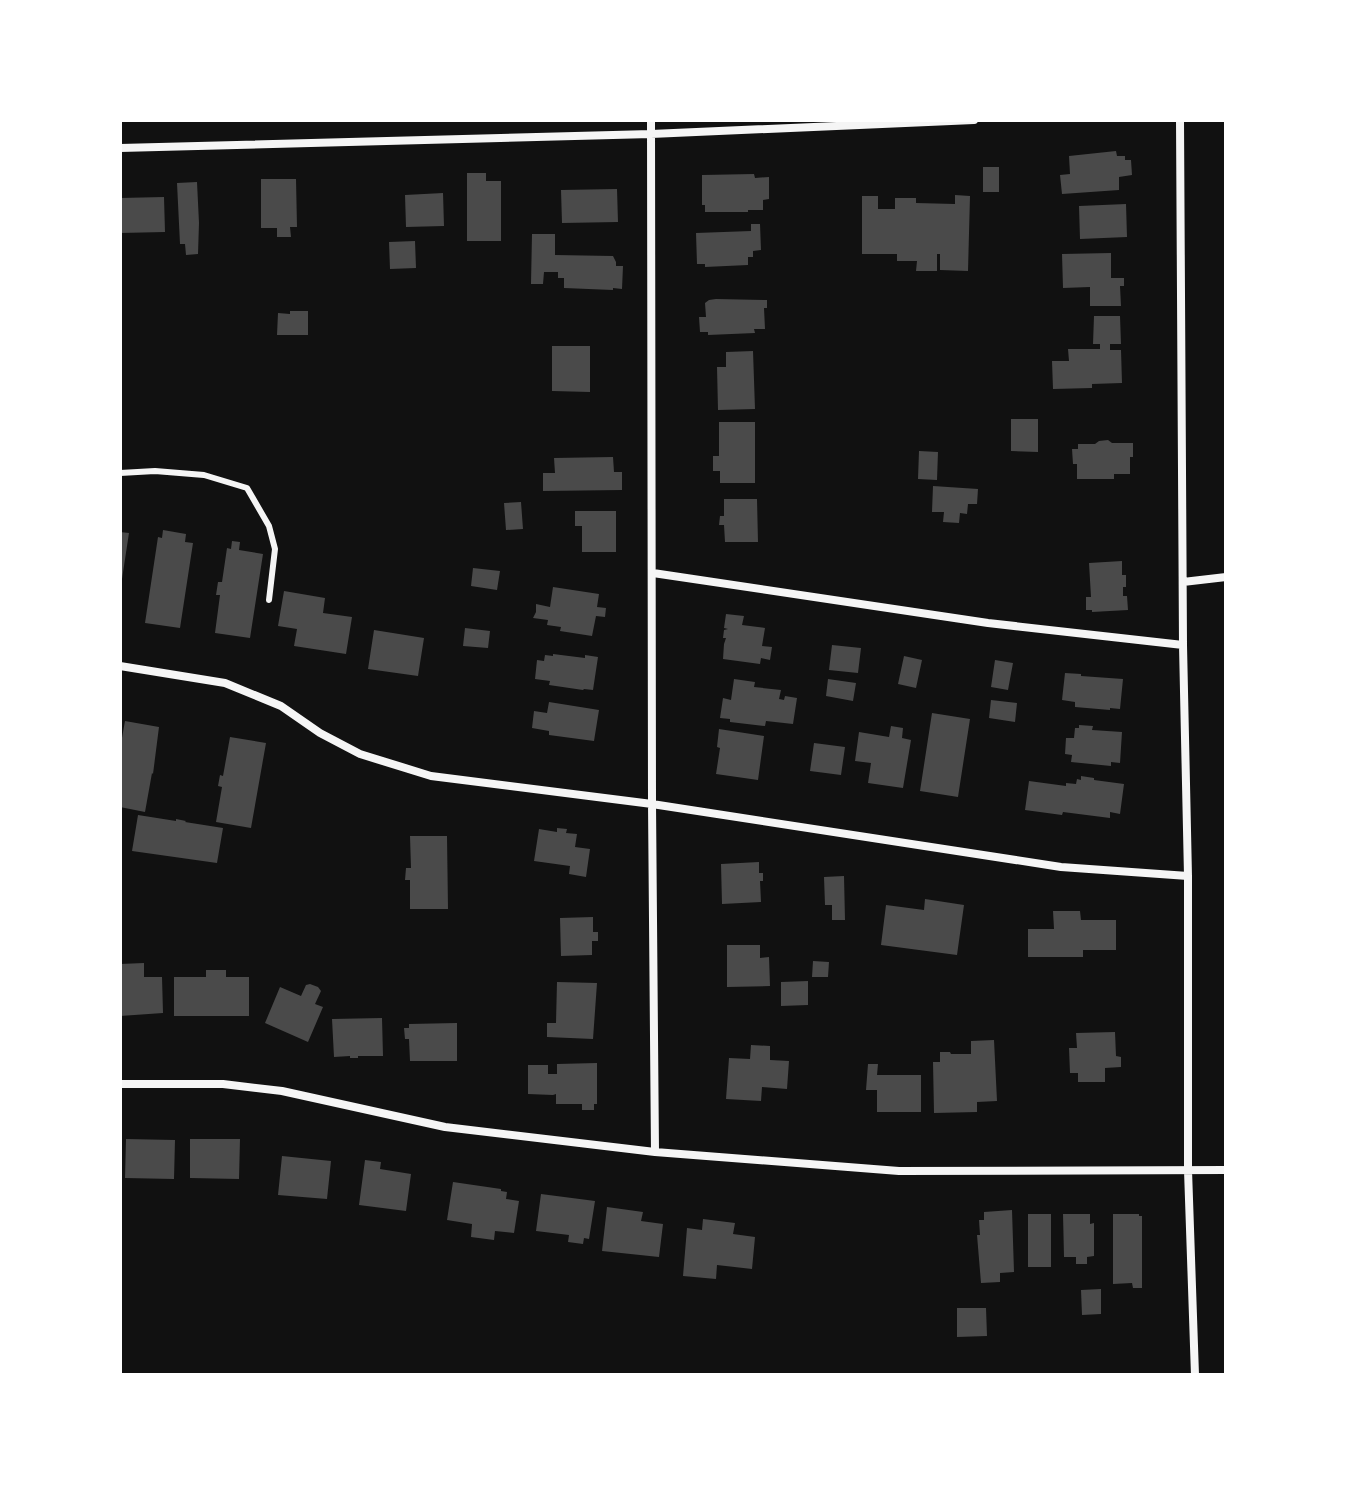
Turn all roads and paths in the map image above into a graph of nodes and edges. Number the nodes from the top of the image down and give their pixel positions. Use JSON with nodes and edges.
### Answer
{"nodes":[{"id":1,"x":651,"y":120,"type":"edge"},
{"id":2,"x":974,"y":120,"type":"edge"},
{"id":3,"x":1180,"y":120,"type":"edge"},
{"id":4,"x":651,"y":134,"type":"junction"},
{"id":5,"x":120,"y":148,"type":"edge"},
{"id":6,"x":120,"y":473,"type":"edge"},
{"id":7,"x":653,"y":573,"type":"junction"},
{"id":8,"x":1226,"y":577,"type":"edge"},
{"id":9,"x":1183,"y":582,"type":"junction"},
{"id":10,"x":269,"y":600,"type":"dead end"},
{"id":11,"x":1183,"y":645,"type":"junction"},
{"id":12,"x":120,"y":666,"type":"edge"},
{"id":13,"x":652,"y":804,"type":"junction"},
{"id":14,"x":1188,"y":876,"type":"junction"},
{"id":15,"x":120,"y":1084,"type":"edge"},
{"id":16,"x":655,"y":1152,"type":"junction"},
{"id":17,"x":1188,"y":1170,"type":"junction"},
{"id":18,"x":1226,"y":1170,"type":"edge"},
{"id":19,"x":1195,"y":1375,"type":"edge"}],
"edges":[{"from":1,"to":4,"type":"street"},
{"from":2,"to":4,"type":"street"},
{"from":3,"to":9,"type":"street"},
{"from":4,"to":5,"type":"street"},
{"from":4,"to":7,"type":"street"},
{"from":6,"to":10,"type":"lane"},
{"from":7,"to":11,"type":"street"},
{"from":7,"to":13,"type":"street"},
{"from":8,"to":9,"type":"street"},
{"from":9,"to":11,"type":"street"},
{"from":11,"to":14,"type":"street"},
{"from":12,"to":13,"type":"street"},
{"from":13,"to":14,"type":"street"},
{"from":13,"to":16,"type":"street"},
{"from":14,"to":17,"type":"street"},
{"from":15,"to":16,"type":"street"},
{"from":16,"to":17,"type":"street"},
{"from":17,"to":18,"type":"street"},
{"from":17,"to":19,"type":"street"}]}
